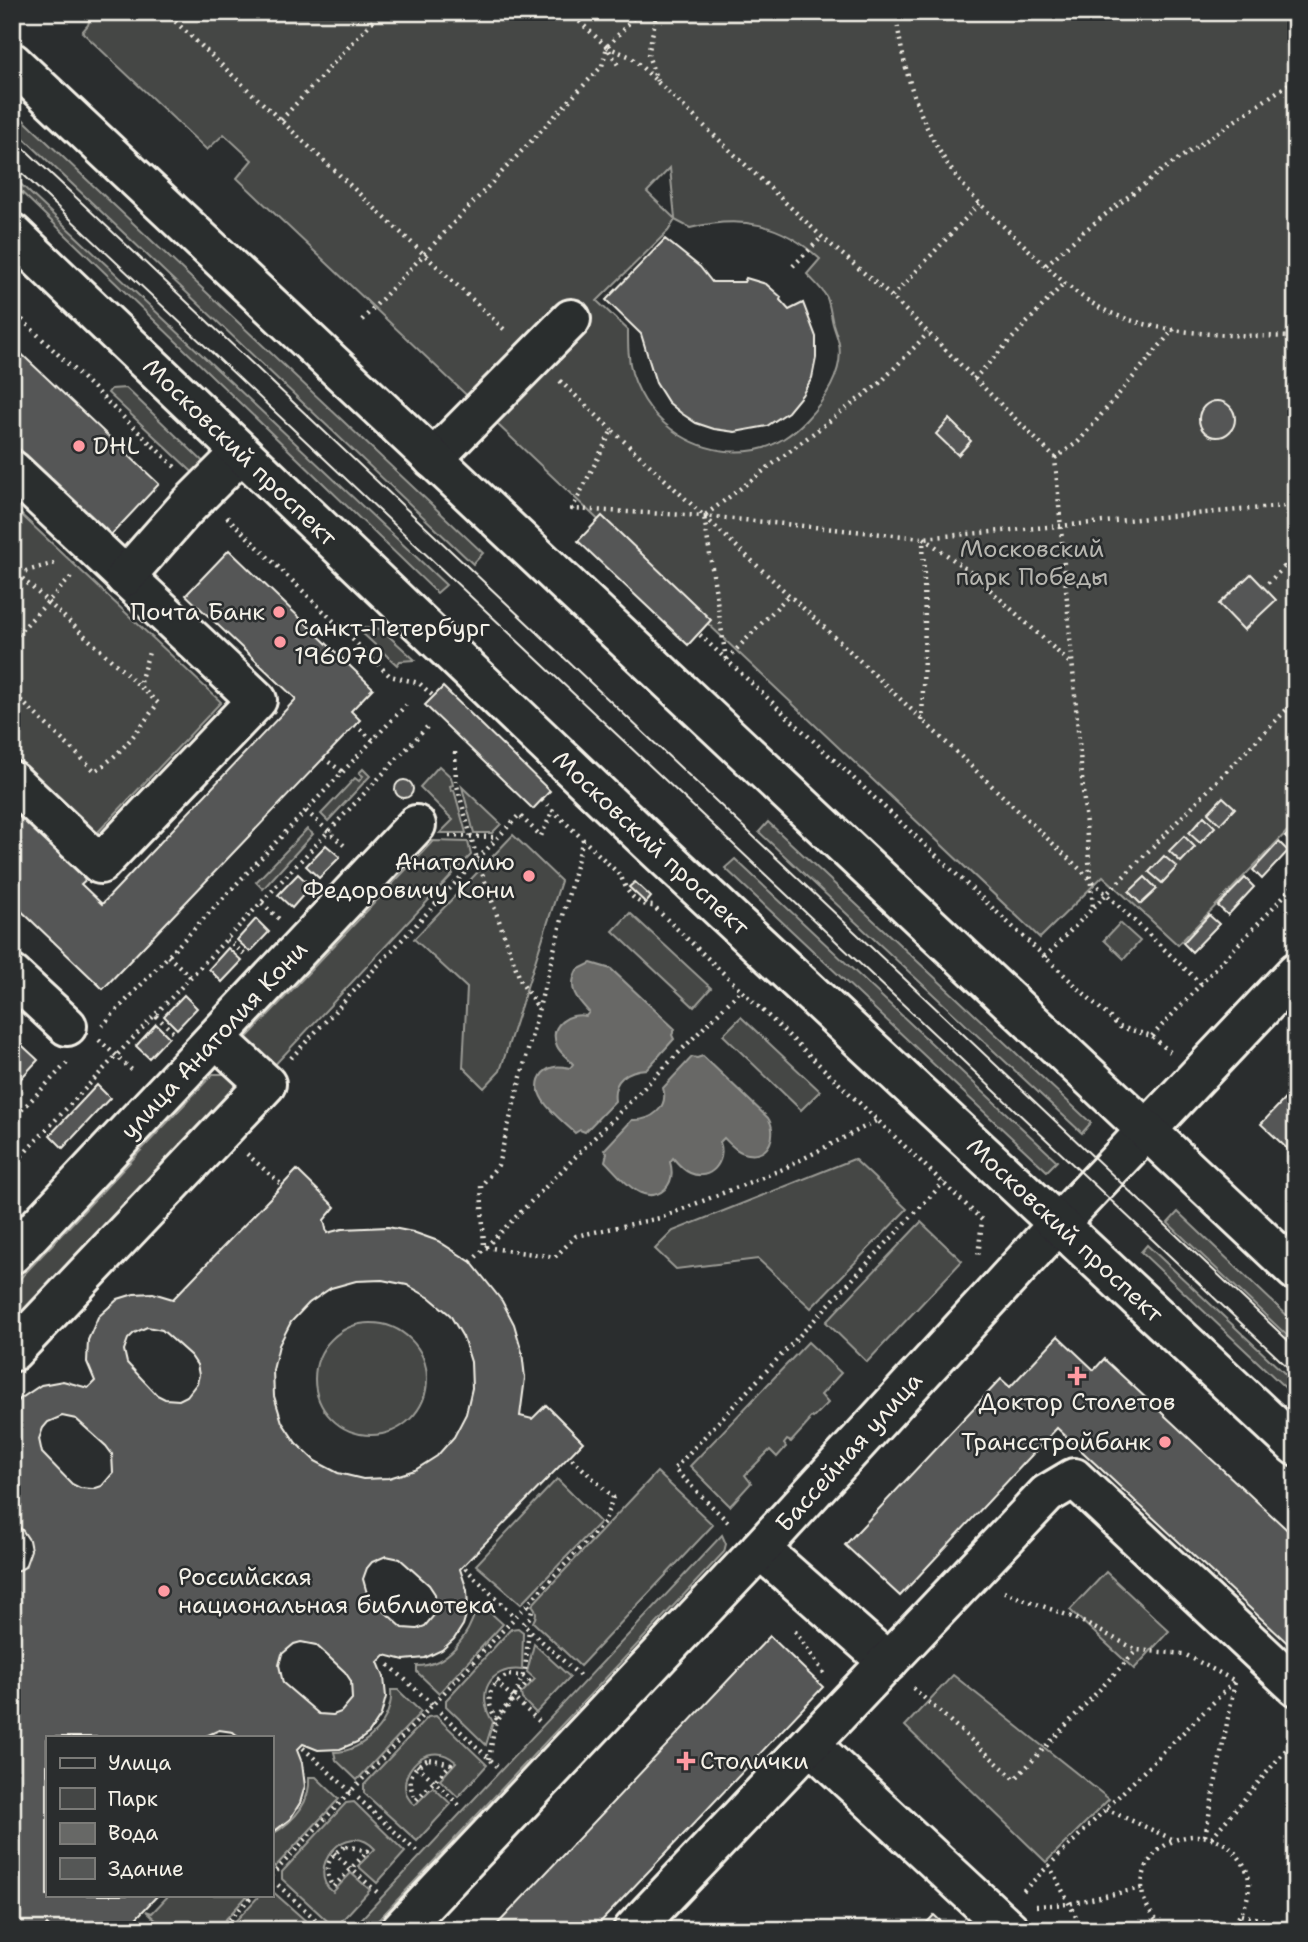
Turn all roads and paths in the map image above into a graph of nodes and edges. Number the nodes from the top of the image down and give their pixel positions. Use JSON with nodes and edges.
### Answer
{"nodes":[{"id":1,"x":165,"y":12,"type":"edge"},
{"id":2,"x":381,"y":12,"type":"edge"},
{"id":3,"x":569,"y":12,"type":"edge"},
{"id":4,"x":639,"y":12,"type":"edge"},
{"id":5,"x":657,"y":12,"type":"edge"},
{"id":6,"x":896,"y":12,"type":"edge"},
{"id":7,"x":607,"y":47,"type":"junction"},
{"id":8,"x":12,"y":62,"type":"edge"},
{"id":9,"x":620,"y":68,"type":"dead end"},
{"id":10,"x":1296,"y":79,"type":"edge"},
{"id":11,"x":657,"y":82,"type":"junction"},
{"id":12,"x":281,"y":120,"type":"junction"},
{"id":13,"x":979,"y":203,"type":"junction"},
{"id":14,"x":12,"y":233,"type":"edge"},
{"id":15,"x":822,"y":237,"type":"junction"},
{"id":16,"x":424,"y":254,"type":"junction"},
{"id":17,"x":1046,"y":265,"type":"junction"},
{"id":18,"x":793,"y":266,"type":"dead end"},
{"id":19,"x":1065,"y":282,"type":"junction"},
{"id":20,"x":892,"y":297,"type":"junction"},
{"id":21,"x":571,"y":319,"type":"dead end"},
{"id":22,"x":362,"y":320,"type":"dead end"},
{"id":23,"x":495,"y":321,"type":"dead end"},
{"id":24,"x":1174,"y":329,"type":"junction"},
{"id":25,"x":928,"y":333,"type":"junction"},
{"id":26,"x":1296,"y":337,"type":"edge"},
{"id":27,"x":974,"y":379,"type":"junction"},
{"id":28,"x":240,"y":453,"type":"junction"},
{"id":29,"x":1055,"y":458,"type":"junction"},
{"id":30,"x":433,"y":459,"type":"junction"},
{"id":31,"x":12,"y":470,"type":"edge"},
{"id":32,"x":1296,"y":505,"type":"edge"},
{"id":33,"x":704,"y":516,"type":"junction"},
{"id":34,"x":1061,"y":527,"type":"junction"},
{"id":35,"x":923,"y":538,"type":"junction"},
{"id":36,"x":96,"y":551,"type":"junction"},
{"id":37,"x":12,"y":569,"type":"edge"},
{"id":38,"x":125,"y":577,"type":"junction"},
{"id":39,"x":1296,"y":578,"type":"edge"},
{"id":40,"x":1268,"y":583,"type":"dead end"},
{"id":41,"x":789,"y":595,"type":"junction"},
{"id":42,"x":48,"y":602,"type":"junction"},
{"id":43,"x":700,"y":635,"type":"dead end"},
{"id":44,"x":12,"y":640,"type":"edge"},
{"id":45,"x":727,"y":659,"type":"junction"},
{"id":46,"x":1072,"y":665,"type":"junction"},
{"id":47,"x":12,"y":692,"type":"edge"},
{"id":48,"x":1296,"y":700,"type":"edge"},
{"id":49,"x":406,"y":705,"type":"dead end"},
{"id":50,"x":922,"y":721,"type":"junction"},
{"id":51,"x":355,"y":725,"type":"dead end"},
{"id":52,"x":428,"y":726,"type":"dead end"},
{"id":53,"x":373,"y":740,"type":"junction"},
{"id":54,"x":455,"y":752,"type":"dead end"},
{"id":55,"x":323,"y":758,"type":"dead end"},
{"id":56,"x":342,"y":772,"type":"junction"},
{"id":57,"x":12,"y":781,"type":"edge"},
{"id":58,"x":542,"y":800,"type":"dead end"},
{"id":59,"x":553,"y":810,"type":"junction"},
{"id":60,"x":306,"y":811,"type":"junction"},
{"id":61,"x":416,"y":825,"type":"joint"},
{"id":62,"x":329,"y":832,"type":"junction"},
{"id":63,"x":471,"y":836,"type":"junction"},
{"id":64,"x":498,"y":837,"type":"junction"},
{"id":65,"x":583,"y":839,"type":"junction"},
{"id":66,"x":477,"y":859,"type":"junction"},
{"id":67,"x":372,"y":872,"type":"junction"},
{"id":68,"x":1091,"y":879,"type":"junction"},
{"id":69,"x":1296,"y":883,"type":"edge"},
{"id":70,"x":1106,"y":894,"type":"junction"},
{"id":71,"x":1093,"y":908,"type":"junction"},
{"id":72,"x":168,"y":956,"type":"junction"},
{"id":73,"x":1045,"y":957,"type":"junction"},
{"id":74,"x":1296,"y":972,"type":"edge"},
{"id":75,"x":192,"y":978,"type":"junction"},
{"id":76,"x":17,"y":983,"type":"edge"},
{"id":77,"x":1201,"y":984,"type":"junction"},
{"id":78,"x":741,"y":989,"type":"junction"},
{"id":79,"x":539,"y":1009,"type":"junction"},
{"id":80,"x":1152,"y":1036,"type":"junction"},
{"id":81,"x":216,"y":1038,"type":"junction"},
{"id":82,"x":71,"y":1040,"type":"joint"},
{"id":83,"x":1174,"y":1056,"type":"dead end"},
{"id":84,"x":117,"y":1057,"type":"junction"},
{"id":85,"x":266,"y":1084,"type":"junction"},
{"id":86,"x":160,"y":1097,"type":"junction"},
{"id":87,"x":12,"y":1120,"type":"edge"},
{"id":88,"x":878,"y":1120,"type":"junction"},
{"id":89,"x":1146,"y":1131,"type":"junction"},
{"id":90,"x":221,"y":1132,"type":"junction"},
{"id":91,"x":12,"y":1166,"type":"edge"},
{"id":92,"x":944,"y":1182,"type":"junction"},
{"id":93,"x":283,"y":1186,"type":"dead end"},
{"id":94,"x":1059,"y":1223,"type":"junction"},
{"id":95,"x":484,"y":1247,"type":"junction"},
{"id":96,"x":12,"y":1254,"type":"edge"},
{"id":97,"x":978,"y":1258,"type":"dead end"},
{"id":98,"x":471,"y":1262,"type":"dead end"},
{"id":99,"x":1296,"y":1271,"type":"edge"},
{"id":100,"x":12,"y":1352,"type":"edge"},
{"id":101,"x":1296,"y":1446,"type":"edge"},
{"id":102,"x":569,"y":1457,"type":"dead end"},
{"id":103,"x":728,"y":1522,"type":"dead end"},
{"id":104,"x":760,"y":1549,"type":"junction"},
{"id":105,"x":465,"y":1568,"type":"dead end"},
{"id":106,"x":967,"y":1579,"type":"junction"},
{"id":107,"x":528,"y":1604,"type":"junction"},
{"id":108,"x":515,"y":1617,"type":"junction"},
{"id":109,"x":529,"y":1629,"type":"junction"},
{"id":110,"x":794,"y":1630,"type":"dead end"},
{"id":111,"x":1137,"y":1650,"type":"junction"},
{"id":112,"x":1259,"y":1652,"type":"junction"},
{"id":113,"x":888,"y":1662,"type":"junction"},
{"id":114,"x":389,"y":1665,"type":"dead end"},
{"id":115,"x":523,"y":1676,"type":"junction"},
{"id":116,"x":580,"y":1676,"type":"dead end"},
{"id":117,"x":1235,"y":1681,"type":"junction"},
{"id":118,"x":496,"y":1682,"type":"junction"},
{"id":119,"x":1296,"y":1686,"type":"edge"},
{"id":120,"x":513,"y":1698,"type":"junction"},
{"id":121,"x":927,"y":1702,"type":"dead end"},
{"id":122,"x":433,"y":1705,"type":"junction"},
{"id":123,"x":440,"y":1712,"type":"dead end"},
{"id":124,"x":538,"y":1721,"type":"dead end"},
{"id":125,"x":820,"y":1733,"type":"junction"},
{"id":126,"x":1296,"y":1738,"type":"edge"},
{"id":127,"x":303,"y":1748,"type":"dead end"},
{"id":128,"x":489,"y":1759,"type":"junction"},
{"id":129,"x":417,"y":1766,"type":"junction"},
{"id":130,"x":496,"y":1766,"type":"dead end"},
{"id":131,"x":434,"y":1781,"type":"junction"},
{"id":132,"x":351,"y":1791,"type":"junction"},
{"id":133,"x":358,"y":1798,"type":"dead end"},
{"id":134,"x":460,"y":1806,"type":"dead end"},
{"id":135,"x":1106,"y":1809,"type":"junction"},
{"id":136,"x":1205,"y":1836,"type":"junction"},
{"id":137,"x":1212,"y":1838,"type":"junction"},
{"id":138,"x":1173,"y":1840,"type":"junction"},
{"id":139,"x":417,"y":1852,"type":"dead end"},
{"id":140,"x":334,"y":1853,"type":"junction"},
{"id":141,"x":1049,"y":1865,"type":"junction"},
{"id":142,"x":351,"y":1868,"type":"junction"},
{"id":143,"x":273,"y":1874,"type":"edge"},
{"id":144,"x":278,"y":1885,"type":"dead end"},
{"id":145,"x":1142,"y":1888,"type":"junction"},
{"id":146,"x":378,"y":1893,"type":"dead end"},
{"id":147,"x":252,"y":1896,"type":"edge"},
{"id":148,"x":1069,"y":1904,"type":"junction"},
{"id":149,"x":1241,"y":1915,"type":"junction"},
{"id":150,"x":1004,"y":1919,"type":"edge"},
{"id":151,"x":1296,"y":1927,"type":"edge"},
{"id":152,"x":220,"y":1930,"type":"edge"},
{"id":153,"x":327,"y":1930,"type":"edge"},
{"id":154,"x":400,"y":1930,"type":"edge"},
{"id":155,"x":633,"y":1930,"type":"edge"},
{"id":156,"x":1083,"y":1930,"type":"edge"},
{"id":157,"x":1165,"y":1930,"type":"edge"},
{"id":158,"x":1227,"y":1930,"type":"edge"}],
"edges":[{"from":1,"to":12,"type":"path"},
{"from":2,"to":12,"type":"path"},
{"from":3,"to":7,"type":"path"},
{"from":4,"to":7,"type":"path"},
{"from":5,"to":11,"type":"path"},
{"from":6,"to":13,"type":"path"},
{"from":7,"to":9,"type":"path"},
{"from":7,"to":11,"type":"path"},
{"from":7,"to":16,"type":"path"},
{"from":8,"to":30,"type":"main road"},
{"from":10,"to":17,"type":"path"},
{"from":11,"to":15,"type":"path"},
{"from":12,"to":16,"type":"path"},
{"from":13,"to":17,"type":"path"},
{"from":13,"to":20,"type":"path"},
{"from":14,"to":28,"type":"main road","name":"Московский проспект"},
{"from":15,"to":18,"type":"path"},
{"from":15,"to":20,"type":"path"},
{"from":16,"to":22,"type":"path"},
{"from":16,"to":23,"type":"path"},
{"from":17,"to":19,"type":"path"},
{"from":19,"to":24,"type":"path"},
{"from":19,"to":27,"type":"path"},
{"from":20,"to":25,"type":"path"},
{"from":21,"to":30,"type":"main road"},
{"from":24,"to":26,"type":"path"},
{"from":24,"to":29,"type":"path"},
{"from":25,"to":27,"type":"path"},
{"from":25,"to":33,"type":"path"},
{"from":27,"to":29,"type":"path"},
{"from":28,"to":38,"type":"main road"},
{"from":28,"to":94,"type":"main road","name":"Московский проспект"},
{"from":29,"to":34,"type":"path"},
{"from":30,"to":89,"type":"main road"},
{"from":31,"to":36,"type":"main road"},
{"from":32,"to":34,"type":"path"},
{"from":33,"to":33,"type":"path"},
{"from":33,"to":35,"type":"path"},
{"from":33,"to":41,"type":"path"},
{"from":33,"to":45,"type":"path"},
{"from":34,"to":35,"type":"path"},
{"from":34,"to":46,"type":"path"},
{"from":35,"to":46,"type":"path"},
{"from":35,"to":50,"type":"path"},
{"from":36,"to":38,"type":"main road"},
{"from":36,"to":42,"type":"path"},
{"from":37,"to":42,"type":"path"},
{"from":38,"to":57,"type":"main road"},
{"from":39,"to":40,"type":"path"},
{"from":41,"to":45,"type":"path"},
{"from":41,"to":50,"type":"path"},
{"from":42,"to":44,"type":"path"},
{"from":42,"to":47,"type":"path"},
{"from":43,"to":45,"type":"path"},
{"from":45,"to":73,"type":"path"},
{"from":46,"to":68,"type":"path"},
{"from":48,"to":70,"type":"path"},
{"from":49,"to":53,"type":"path"},
{"from":50,"to":68,"type":"path"},
{"from":51,"to":53,"type":"path"},
{"from":52,"to":62,"type":"path"},
{"from":53,"to":56,"type":"path"},
{"from":54,"to":63,"type":"path"},
{"from":55,"to":56,"type":"path"},
{"from":56,"to":60,"type":"path"},
{"from":58,"to":59,"type":"path"},
{"from":59,"to":64,"type":"path"},
{"from":59,"to":65,"type":"path"},
{"from":60,"to":62,"type":"path"},
{"from":60,"to":72,"type":"path"},
{"from":61,"to":63,"type":"path"},
{"from":61,"to":67,"type":"main road","name":"улица Анатолия Кони"},
{"from":62,"to":67,"type":"path"},
{"from":62,"to":75,"type":"path"},
{"from":63,"to":64,"type":"path"},
{"from":63,"to":66,"type":"path"},
{"from":64,"to":66,"type":"path"},
{"from":65,"to":78,"type":"path"},
{"from":65,"to":79,"type":"path"},
{"from":66,"to":79,"type":"path"},
{"from":66,"to":85,"type":"path"},
{"from":67,"to":81,"type":"main road","name":"улица Анатолия Кони"},
{"from":68,"to":70,"type":"path"},
{"from":68,"to":71,"type":"path"},
{"from":69,"to":77,"type":"path"},
{"from":70,"to":71,"type":"path"},
{"from":70,"to":77,"type":"path"},
{"from":71,"to":73,"type":"path"},
{"from":72,"to":75,"type":"path"},
{"from":72,"to":84,"type":"path"},
{"from":73,"to":80,"type":"path"},
{"from":74,"to":89,"type":"main road","name":"Бассейная улица"},
{"from":75,"to":84,"type":"path"},
{"from":76,"to":82,"type":"main road"},
{"from":77,"to":80,"type":"path"},
{"from":78,"to":88,"type":"path"},
{"from":78,"to":95,"type":"path"},
{"from":79,"to":95,"type":"path"},
{"from":80,"to":83,"type":"path"},
{"from":81,"to":85,"type":"main road"},
{"from":81,"to":86,"type":"main road","name":"улица Анатолия Кони"},
{"from":82,"to":87,"type":"path"},
{"from":84,"to":86,"type":"path"},
{"from":84,"to":91,"type":"path"},
{"from":85,"to":90,"type":"main road"},
{"from":86,"to":96,"type":"main road","name":"улица Анатолия Кони"},
{"from":88,"to":92,"type":"path"},
{"from":88,"to":95,"type":"path"},
{"from":89,"to":94,"type":"main road","name":"Бассейная улица"},
{"from":89,"to":99,"type":"main road"},
{"from":90,"to":93,"type":"path"},
{"from":90,"to":100,"type":"main road"},
{"from":92,"to":97,"type":"path"},
{"from":92,"to":103,"type":"path"},
{"from":94,"to":101,"type":"main road","name":"Московский проспект"},
{"from":94,"to":104,"type":"main road","name":"Бассейная улица"},
{"from":95,"to":98,"type":"path"},
{"from":102,"to":107,"type":"path"},
{"from":104,"to":113,"type":"main road"},
{"from":104,"to":154,"type":"main road","name":"Бассейная улица"},
{"from":105,"to":108,"type":"path"},
{"from":106,"to":111,"type":"path"},
{"from":106,"to":112,"type":"main road"},
{"from":106,"to":113,"type":"main road"},
{"from":107,"to":108,"type":"path"},
{"from":107,"to":109,"type":"path"},
{"from":108,"to":122,"type":"path"},
{"from":109,"to":115,"type":"path"},
{"from":109,"to":116,"type":"path"},
{"from":110,"to":125,"type":"path"},
{"from":111,"to":117,"type":"path"},
{"from":111,"to":121,"type":"path"},
{"from":112,"to":117,"type":"path"},
{"from":112,"to":119,"type":"main road"},
{"from":113,"to":125,"type":"main road"},
{"from":114,"to":122,"type":"path"},
{"from":115,"to":118,"type":"path"},
{"from":115,"to":120,"type":"path"},
{"from":117,"to":135,"type":"path"},
{"from":117,"to":136,"type":"path"},
{"from":118,"to":120,"type":"path"},
{"from":118,"to":120,"type":"path"},
{"from":120,"to":124,"type":"path"},
{"from":120,"to":128,"type":"path"},
{"from":122,"to":132,"type":"path"},
{"from":123,"to":128,"type":"path"},
{"from":125,"to":150,"type":"main road"},
{"from":125,"to":155,"type":"main road"},
{"from":126,"to":137,"type":"path"},
{"from":127,"to":132,"type":"path"},
{"from":128,"to":130,"type":"path"},
{"from":129,"to":131,"type":"path"},
{"from":129,"to":131,"type":"path"},
{"from":129,"to":131,"type":"path"},
{"from":131,"to":134,"type":"path"},
{"from":132,"to":143,"type":"path"},
{"from":133,"to":139,"type":"path"},
{"from":135,"to":138,"type":"path"},
{"from":135,"to":141,"type":"path"},
{"from":136,"to":137,"type":"path"},
{"from":136,"to":138,"type":"path"},
{"from":137,"to":149,"type":"path"},
{"from":138,"to":145,"type":"path"},
{"from":140,"to":142,"type":"path"},
{"from":140,"to":142,"type":"path"},
{"from":140,"to":142,"type":"path"},
{"from":141,"to":148,"type":"path"},
{"from":141,"to":150,"type":"path"},
{"from":142,"to":146,"type":"path"},
{"from":144,"to":153,"type":"path"},
{"from":145,"to":148,"type":"path"},
{"from":145,"to":157,"type":"path"},
{"from":147,"to":152,"type":"path"},
{"from":148,"to":150,"type":"path"},
{"from":148,"to":156,"type":"path"},
{"from":149,"to":151,"type":"path"},
{"from":149,"to":158,"type":"path"}]}
